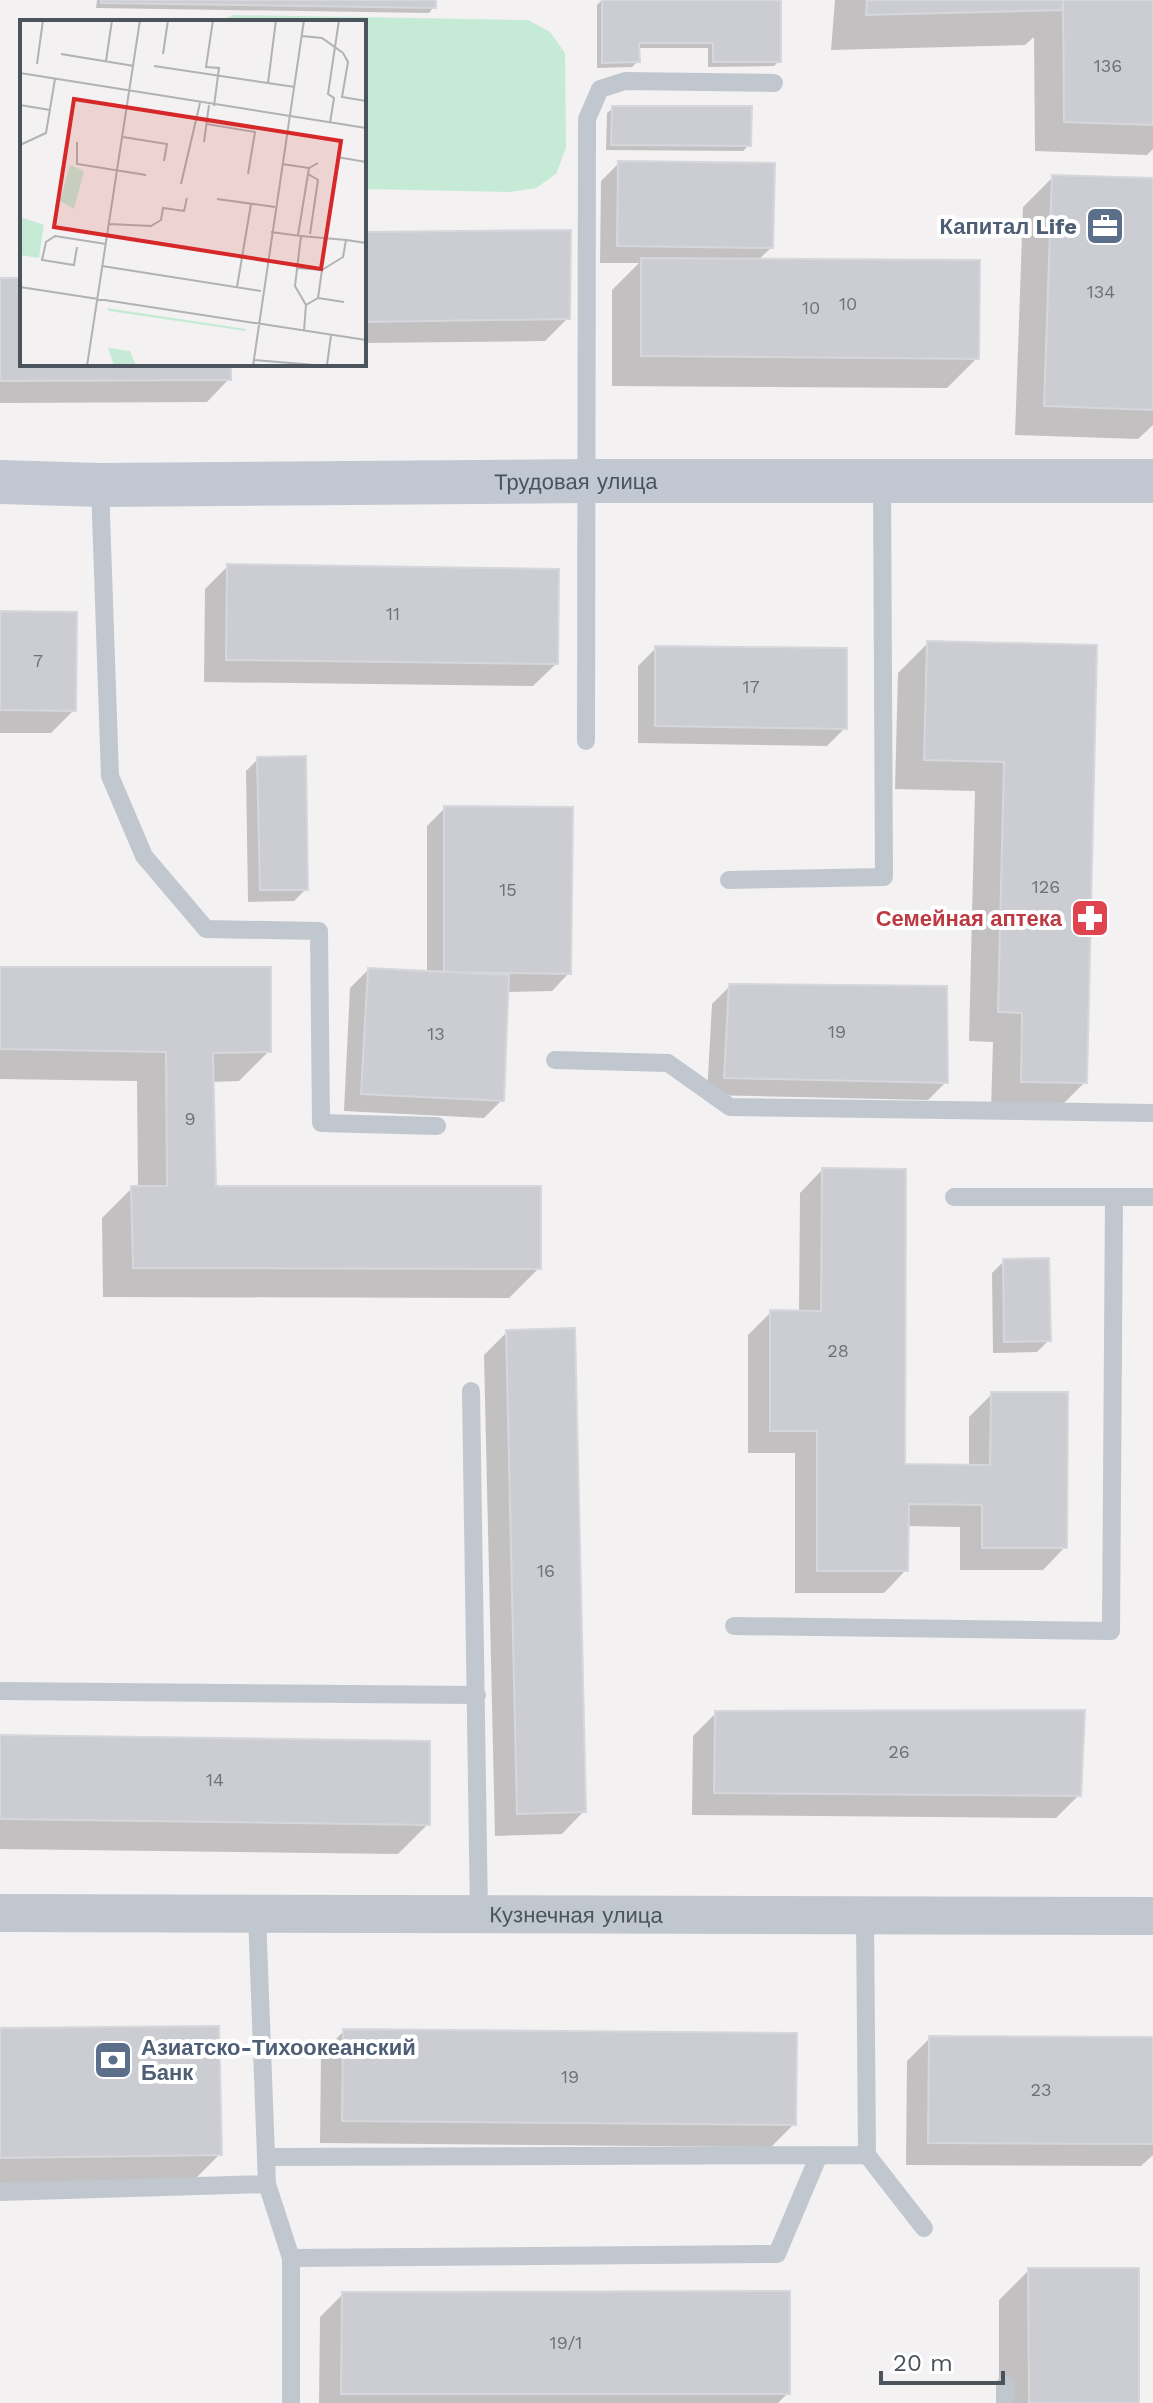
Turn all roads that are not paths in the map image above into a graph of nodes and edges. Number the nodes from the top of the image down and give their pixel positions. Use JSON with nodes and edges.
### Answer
{"nodes":[{"id":1,"x":774,"y":83,"type":"dead end"},
{"id":2,"x":587,"y":481,"type":"junction"},
{"id":3,"x":882,"y":481,"type":"junction"},
{"id":4,"x":1153,"y":481,"type":"edge"},
{"id":5,"x":0,"y":482,"type":"edge"},
{"id":6,"x":100,"y":485,"type":"junction"},
{"id":7,"x":586,"y":741,"type":"dead end"},
{"id":8,"x":729,"y":880,"type":"dead end"},
{"id":9,"x":555,"y":1060,"type":"dead end"},
{"id":10,"x":1153,"y":1113,"type":"edge"},
{"id":11,"x":437,"y":1126,"type":"dead end"},
{"id":12,"x":954,"y":1197,"type":"dead end"},
{"id":13,"x":1153,"y":1197,"type":"edge"},
{"id":14,"x":1114,"y":1198,"type":"junction"},
{"id":15,"x":471,"y":1391,"type":"dead end"},
{"id":16,"x":734,"y":1626,"type":"dead end"},
{"id":17,"x":0,"y":1691,"type":"edge"},
{"id":18,"x":477,"y":1695,"type":"junction"},
{"id":19,"x":0,"y":1913,"type":"edge"},
{"id":20,"x":257,"y":1915,"type":"junction"},
{"id":21,"x":479,"y":1915,"type":"junction"},
{"id":22,"x":865,"y":1916,"type":"junction"},
{"id":23,"x":1153,"y":1916,"type":"edge"},
{"id":24,"x":819,"y":2155,"type":"junction"},
{"id":25,"x":867,"y":2155,"type":"junction"},
{"id":26,"x":266,"y":2157,"type":"junction"},
{"id":27,"x":267,"y":2184,"type":"junction"},
{"id":28,"x":0,"y":2192,"type":"edge"},
{"id":29,"x":924,"y":2228,"type":"dead end"},
{"id":30,"x":291,"y":2258,"type":"junction"},
{"id":31,"x":291,"y":2403,"type":"edge"}],
"edges":[{"from":1,"to":2,"type":"lane"},
{"from":2,"to":3,"type":"street","name":"Трудовая улица"},
{"from":2,"to":6,"type":"street","name":"Трудовая улица"},
{"from":2,"to":7,"type":"lane"},
{"from":3,"to":4,"type":"street","name":"Трудовая улица"},
{"from":3,"to":8,"type":"lane"},
{"from":5,"to":6,"type":"street","name":"Трудовая улица"},
{"from":6,"to":11,"type":"lane"},
{"from":9,"to":10,"type":"lane"},
{"from":12,"to":14,"type":"lane"},
{"from":13,"to":14,"type":"lane"},
{"from":14,"to":16,"type":"lane"},
{"from":15,"to":18,"type":"lane"},
{"from":17,"to":18,"type":"lane"},
{"from":18,"to":21,"type":"lane"},
{"from":19,"to":20,"type":"street","name":"Кузнечная улица"},
{"from":20,"to":21,"type":"street","name":"Кузнечная улица"},
{"from":20,"to":26,"type":"lane"},
{"from":21,"to":22,"type":"street","name":"Кузнечная улица"},
{"from":22,"to":23,"type":"street","name":"Кузнечная улица"},
{"from":22,"to":25,"type":"lane"},
{"from":24,"to":25,"type":"lane"},
{"from":24,"to":26,"type":"lane"},
{"from":24,"to":30,"type":"lane"},
{"from":25,"to":29,"type":"lane"},
{"from":26,"to":27,"type":"lane"},
{"from":27,"to":28,"type":"lane"},
{"from":27,"to":30,"type":"lane"},
{"from":30,"to":31,"type":"lane"}]}
